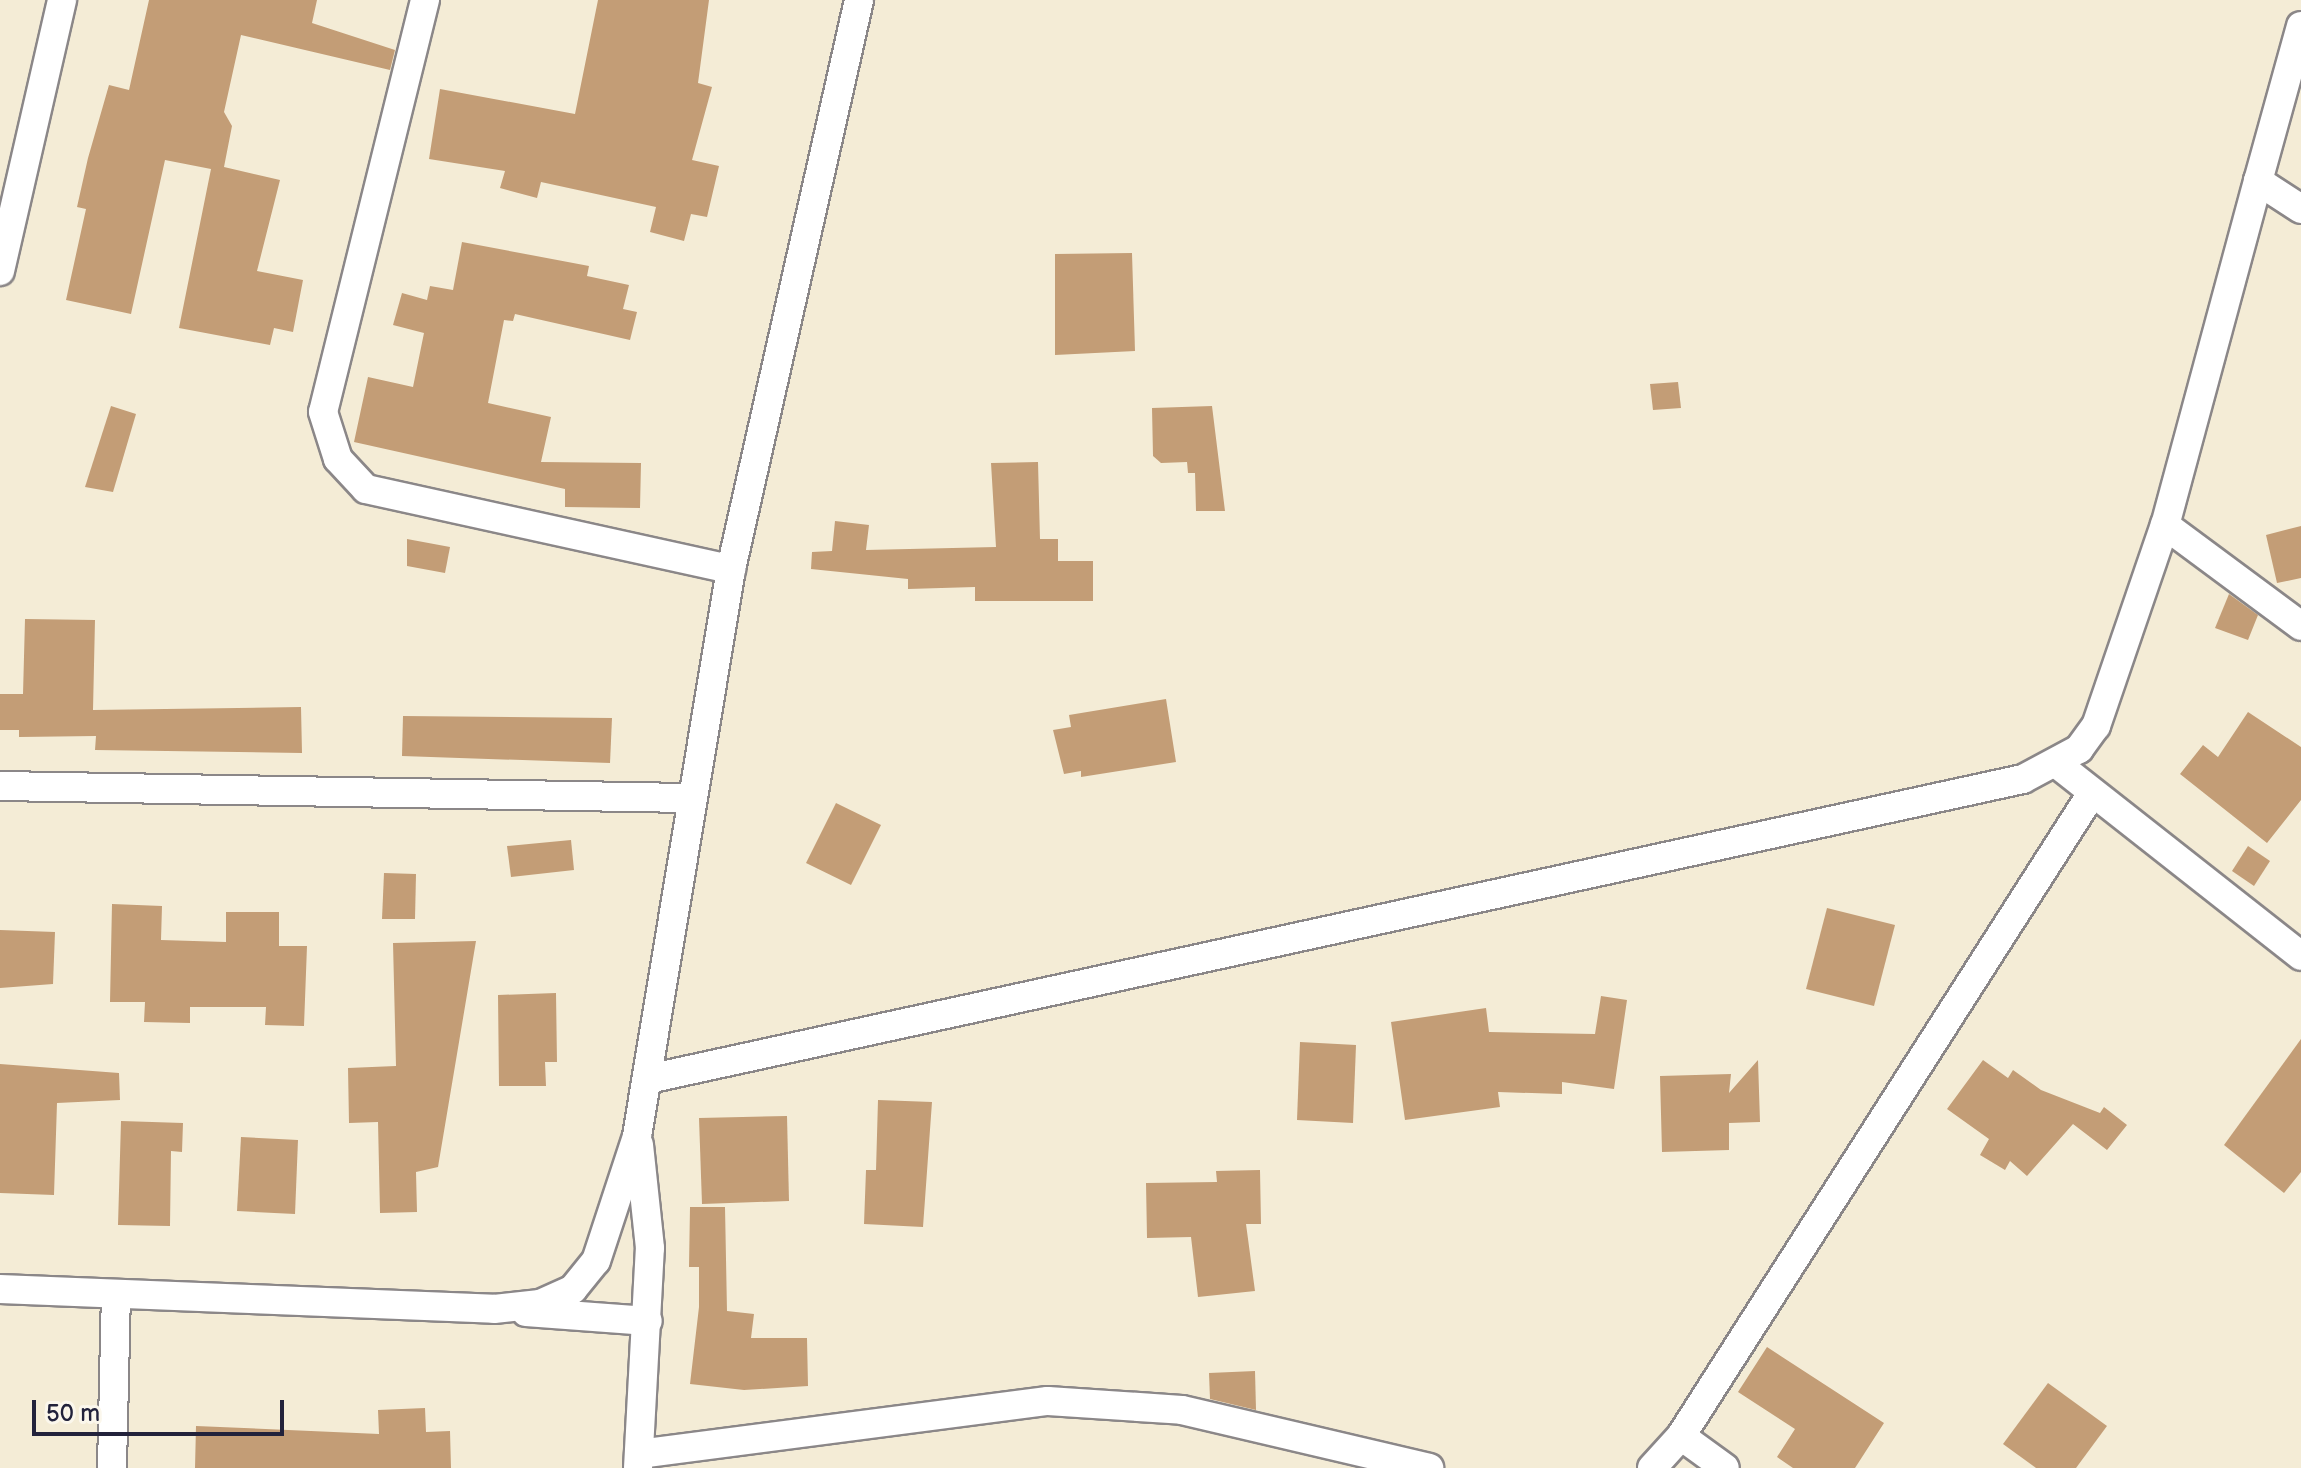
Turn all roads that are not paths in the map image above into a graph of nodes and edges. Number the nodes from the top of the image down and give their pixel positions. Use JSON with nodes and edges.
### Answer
{"nodes":[{"id":1,"x":62,"y":0,"type":"edge"},
{"id":2,"x":425,"y":0,"type":"edge"},
{"id":3,"x":859,"y":0,"type":"edge"},
{"id":4,"x":2301,"y":26,"type":"edge"},
{"id":5,"x":2291,"y":99,"type":"edge"},
{"id":6,"x":2258,"y":181,"type":"junction"},
{"id":7,"x":2301,"y":209,"type":"edge"},
{"id":8,"x":5,"y":228,"type":"edge"},
{"id":9,"x":0,"y":271,"type":"edge"},
{"id":10,"x":2165,"y":525,"type":"junction"},
{"id":11,"x":731,"y":569,"type":"junction"},
{"id":12,"x":2301,"y":626,"type":"edge"},
{"id":13,"x":2057,"y":764,"type":"junction"},
{"id":14,"x":0,"y":786,"type":"edge"},
{"id":15,"x":2092,"y":793,"type":"junction"},
{"id":16,"x":688,"y":798,"type":"junction"},
{"id":17,"x":2301,"y":956,"type":"edge"},
{"id":18,"x":648,"y":1079,"type":"junction"},
{"id":19,"x":637,"y":1136,"type":"junction"},
{"id":20,"x":0,"y":1289,"type":"edge"},
{"id":21,"x":116,"y":1296,"type":"junction"},
{"id":22,"x":494,"y":1309,"type":"junction"},
{"id":23,"x":648,"y":1321,"type":"junction"},
{"id":24,"x":1681,"y":1436,"type":"junction"},
{"id":25,"x":638,"y":1461,"type":"edge"},
{"id":26,"x":112,"y":1468,"type":"edge"},
{"id":27,"x":1429,"y":1468,"type":"edge"},
{"id":28,"x":1652,"y":1468,"type":"edge"},
{"id":29,"x":1725,"y":1468,"type":"edge"}],
"edges":[{"from":1,"to":8,"type":"street"},
{"from":2,"to":11,"type":"street"},
{"from":3,"to":11,"type":"street"},
{"from":4,"to":5,"type":"street"},
{"from":5,"to":6,"type":"street"},
{"from":6,"to":7,"type":"street"},
{"from":6,"to":10,"type":"street"},
{"from":8,"to":9,"type":"street"},
{"from":10,"to":12,"type":"street"},
{"from":10,"to":13,"type":"street"},
{"from":11,"to":16,"type":"street"},
{"from":13,"to":15,"type":"street"},
{"from":13,"to":18,"type":"street"},
{"from":14,"to":16,"type":"street"},
{"from":15,"to":17,"type":"street"},
{"from":15,"to":24,"type":"street"},
{"from":16,"to":18,"type":"street"},
{"from":18,"to":19,"type":"street"},
{"from":19,"to":22,"type":"street"},
{"from":19,"to":23,"type":"street"},
{"from":20,"to":21,"type":"street"},
{"from":21,"to":22,"type":"street"},
{"from":21,"to":26,"type":"street"},
{"from":22,"to":23,"type":"street"},
{"from":23,"to":25,"type":"street"},
{"from":24,"to":28,"type":"street"},
{"from":24,"to":29,"type":"street"},
{"from":25,"to":27,"type":"street"}]}
